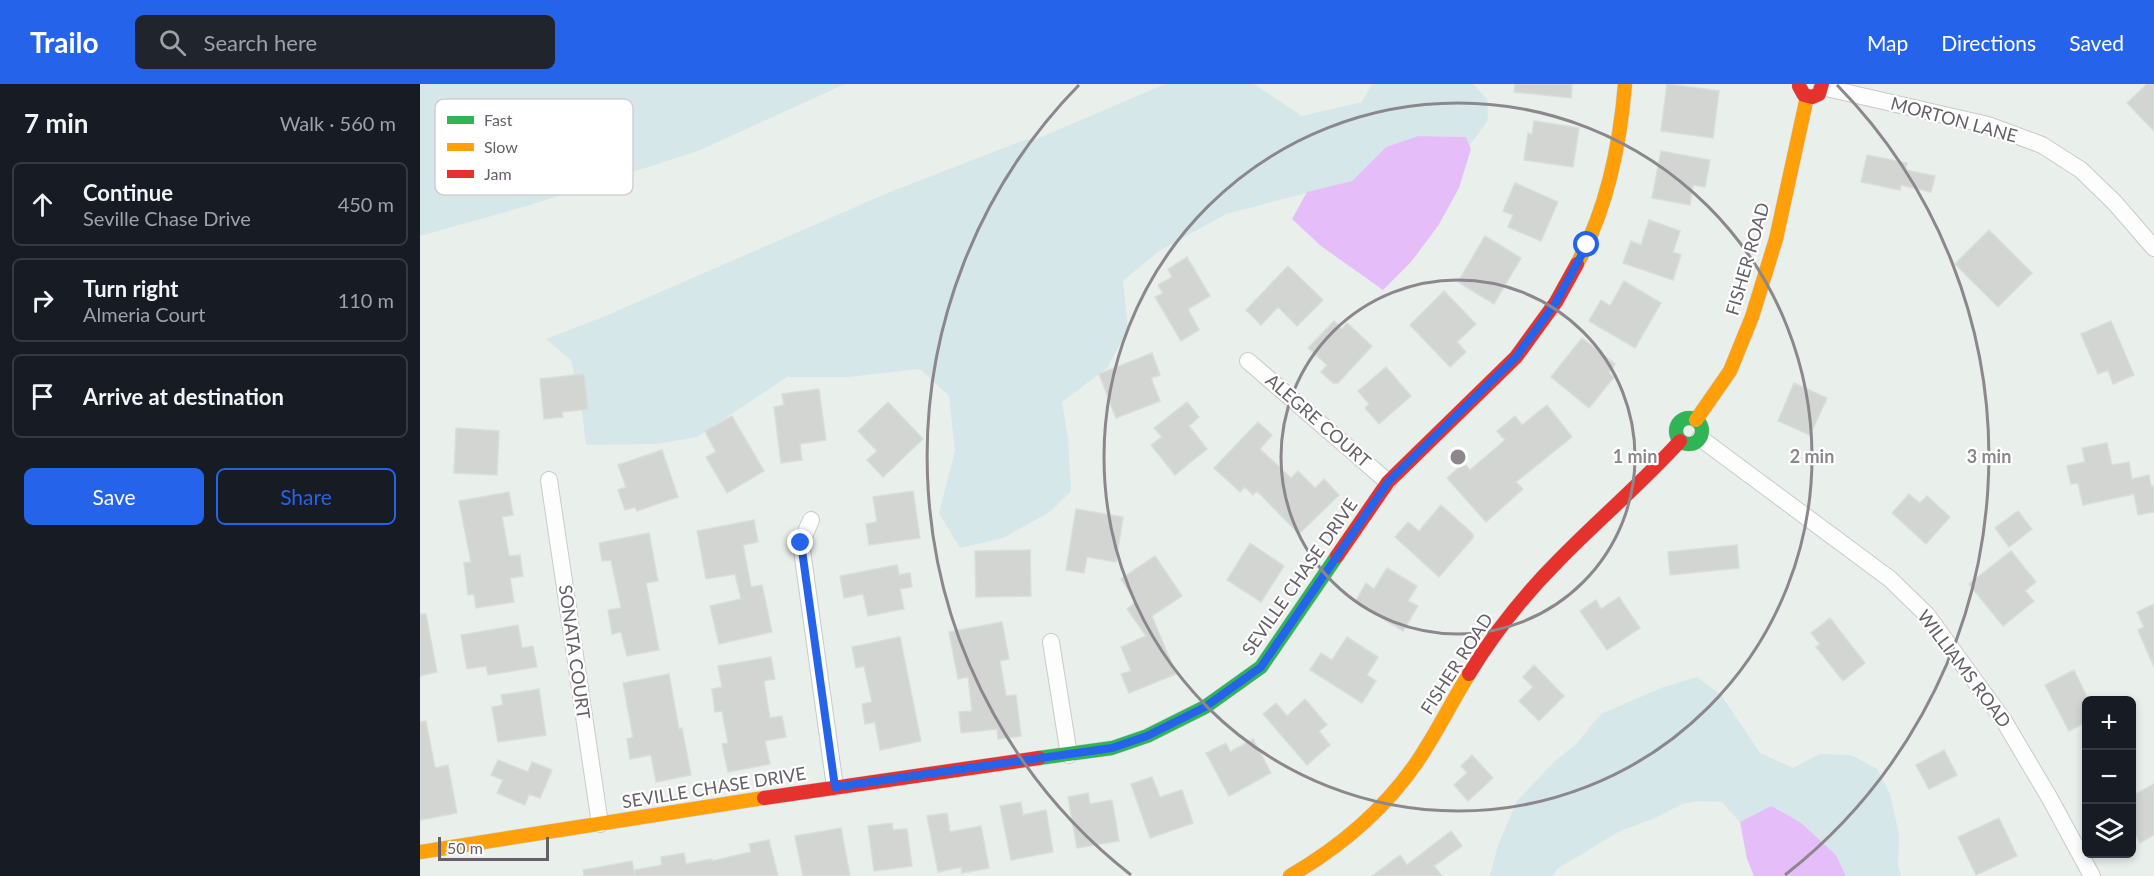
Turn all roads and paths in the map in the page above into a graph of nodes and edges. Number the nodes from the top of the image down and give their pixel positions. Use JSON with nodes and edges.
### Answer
{"nodes":[{"id":1,"x":1625,"y":84,"type":"edge"},
{"id":2,"x":1799,"y":84,"type":"edge"},
{"id":3,"x":1822,"y":86,"type":"edge"},
{"id":4,"x":1808,"y":97,"type":"junction"},
{"id":5,"x":2154,"y":248,"type":"edge"},
{"id":6,"x":1248,"y":361,"type":"dead end"},
{"id":7,"x":1696,"y":420,"type":"junction"},
{"id":8,"x":1700,"y":438,"type":"junction"},
{"id":9,"x":1680,"y":441,"type":"junction"},
{"id":10,"x":549,"y":480,"type":"dead end"},
{"id":11,"x":1388,"y":482,"type":"junction"},
{"id":12,"x":811,"y":520,"type":"dead end"},
{"id":13,"x":1051,"y":642,"type":"dead end"},
{"id":14,"x":1069,"y":755,"type":"junction"},
{"id":15,"x":835,"y":787,"type":"junction"},
{"id":16,"x":600,"y":824,"type":"junction"},
{"id":17,"x":420,"y":852,"type":"edge"},
{"id":18,"x":1290,"y":876,"type":"edge"},
{"id":19,"x":2092,"y":876,"type":"edge"}],
"edges":[{"from":1,"to":11,"type":"street","name":"SEVILLE CHASE DRIVE"},
{"from":2,"to":4,"type":"street"},
{"from":3,"to":4,"type":"street"},
{"from":3,"to":5,"type":"street","name":"MORTON LANE"},
{"from":4,"to":7,"type":"street","name":"FISHER ROAD"},
{"from":6,"to":11,"type":"street","name":"ALEGRE COURT"},
{"from":7,"to":8,"type":"street"},
{"from":7,"to":9,"type":"street","name":"FISHER ROAD"},
{"from":8,"to":9,"type":"street"},
{"from":8,"to":19,"type":"street","name":"WILLIAMS ROAD"},
{"from":9,"to":18,"type":"street","name":"FISHER ROAD"},
{"from":10,"to":16,"type":"street","name":"SONATA COURT"},
{"from":11,"to":14,"type":"street","name":"SEVILLE CHASE DRIVE"},
{"from":12,"to":15,"type":"street"},
{"from":13,"to":14,"type":"street"},
{"from":14,"to":15,"type":"street","name":"SEVILLE CHASE DRIVE"},
{"from":15,"to":16,"type":"street","name":"SEVILLE CHASE DRIVE"},
{"from":16,"to":17,"type":"street","name":"SEVILLE CHASE DRIVE"}]}
